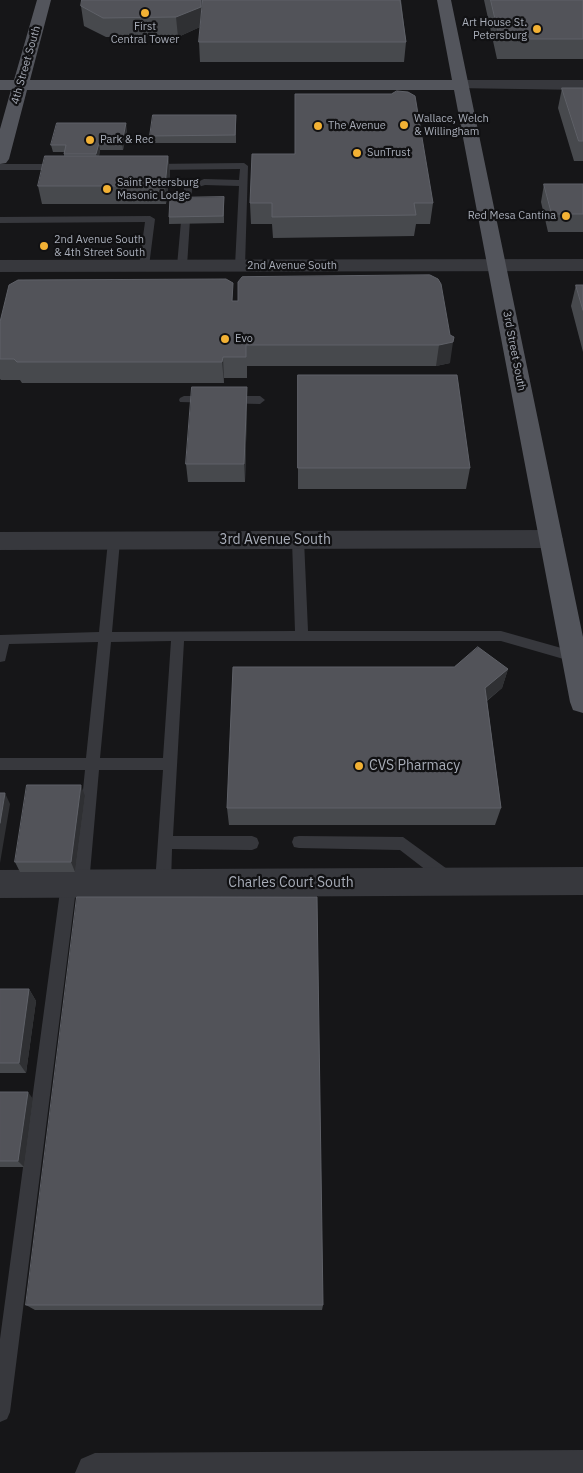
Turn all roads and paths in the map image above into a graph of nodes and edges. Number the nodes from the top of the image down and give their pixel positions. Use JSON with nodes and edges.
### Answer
{"nodes":[{"id":1,"x":44,"y":0,"type":"edge"},
{"id":2,"x":444,"y":0,"type":"edge"},
{"id":3,"x":0,"y":85,"type":"edge"},
{"id":4,"x":20,"y":85,"type":"junction"},
{"id":5,"x":583,"y":85,"type":"edge"},
{"id":6,"x":461,"y":86,"type":"junction"},
{"id":7,"x":0,"y":159,"type":"edge"},
{"id":8,"x":144,"y":166,"type":"edge"},
{"id":9,"x":0,"y":167,"type":"edge"},
{"id":10,"x":74,"y":167,"type":"edge"},
{"id":11,"x":243,"y":183,"type":"junction"},
{"id":12,"x":0,"y":220,"type":"edge"},
{"id":13,"x":497,"y":265,"type":"junction"},
{"id":14,"x":583,"y":265,"type":"edge"},
{"id":15,"x":0,"y":266,"type":"edge"},
{"id":16,"x":144,"y":266,"type":"junction"},
{"id":17,"x":182,"y":266,"type":"junction"},
{"id":18,"x":240,"y":266,"type":"junction"},
{"id":19,"x":184,"y":400,"type":"dead end"},
{"id":20,"x":260,"y":400,"type":"dead end"},
{"id":21,"x":551,"y":539,"type":"junction"},
{"id":22,"x":298,"y":540,"type":"junction"},
{"id":23,"x":0,"y":541,"type":"edge"},
{"id":24,"x":114,"y":541,"type":"junction"},
{"id":25,"x":104,"y":636,"type":"junction"},
{"id":26,"x":178,"y":636,"type":"junction"},
{"id":27,"x":302,"y":636,"type":"junction"},
{"id":28,"x":0,"y":657,"type":"edge"},
{"id":29,"x":574,"y":657,"type":"junction"},
{"id":30,"x":583,"y":702,"type":"edge"},
{"id":31,"x":0,"y":764,"type":"edge"},
{"id":32,"x":94,"y":764,"type":"junction"},
{"id":33,"x":170,"y":764,"type":"junction"},
{"id":34,"x":166,"y":842,"type":"junction"},
{"id":35,"x":299,"y":842,"type":"dead end"},
{"id":36,"x":252,"y":843,"type":"dead end"},
{"id":37,"x":453,"y":882,"type":"junction"},
{"id":38,"x":583,"y":882,"type":"edge"},
{"id":39,"x":163,"y":883,"type":"junction"},
{"id":40,"x":0,"y":884,"type":"edge"},
{"id":41,"x":75,"y":884,"type":"junction"},
{"id":42,"x":0,"y":1412,"type":"edge"},
{"id":43,"x":583,"y":1470,"type":"edge"},
{"id":44,"x":95,"y":1473,"type":"edge"}],
"edges":[{"from":1,"to":4,"type":"main road","name":"4th Street South"},
{"from":2,"to":6,"type":"main road","name":"3rd Street South"},
{"from":3,"to":4,"type":"main road"},
{"from":4,"to":6,"type":"main road"},
{"from":4,"to":7,"type":"main road","name":"4th Street South"},
{"from":5,"to":6,"type":"street"},
{"from":6,"to":13,"type":"main road","name":"3rd Street South"},
{"from":8,"to":11,"type":"lane"},
{"from":9,"to":10,"type":"lane"},
{"from":11,"to":17,"type":"lane"},
{"from":11,"to":18,"type":"lane"},
{"from":12,"to":16,"type":"lane"},
{"from":13,"to":14,"type":"street","name":"2nd Avenue South"},
{"from":13,"to":18,"type":"street","name":"2nd Avenue South"},
{"from":13,"to":21,"type":"main road","name":"3rd Street South"},
{"from":15,"to":16,"type":"street","name":"2nd Avenue South"},
{"from":16,"to":17,"type":"street","name":"2nd Avenue South"},
{"from":17,"to":18,"type":"street","name":"2nd Avenue South"},
{"from":19,"to":20,"type":"lane"},
{"from":21,"to":22,"type":"street","name":"3rd Avenue South"},
{"from":21,"to":29,"type":"main road","name":"3rd Street South"},
{"from":22,"to":24,"type":"street","name":"3rd Avenue South"},
{"from":22,"to":27,"type":"lane"},
{"from":23,"to":24,"type":"street","name":"3rd Avenue South"},
{"from":24,"to":25,"type":"lane"},
{"from":25,"to":26,"type":"lane"},
{"from":25,"to":28,"type":"lane"},
{"from":25,"to":32,"type":"lane"},
{"from":26,"to":27,"type":"lane"},
{"from":26,"to":33,"type":"lane"},
{"from":27,"to":29,"type":"lane"},
{"from":29,"to":30,"type":"main road","name":"3rd Street South"},
{"from":31,"to":32,"type":"lane"},
{"from":32,"to":33,"type":"lane"},
{"from":32,"to":41,"type":"lane"},
{"from":33,"to":34,"type":"lane"},
{"from":34,"to":36,"type":"lane"},
{"from":34,"to":39,"type":"lane"},
{"from":35,"to":37,"type":"lane"},
{"from":37,"to":38,"type":"street","name":"Charles Court South"},
{"from":37,"to":39,"type":"street","name":"Charles Court South"},
{"from":39,"to":41,"type":"street","name":"Charles Court South"},
{"from":40,"to":41,"type":"street","name":"Charles Court South"},
{"from":41,"to":42,"type":"lane"},
{"from":43,"to":44,"type":"street"}]}
